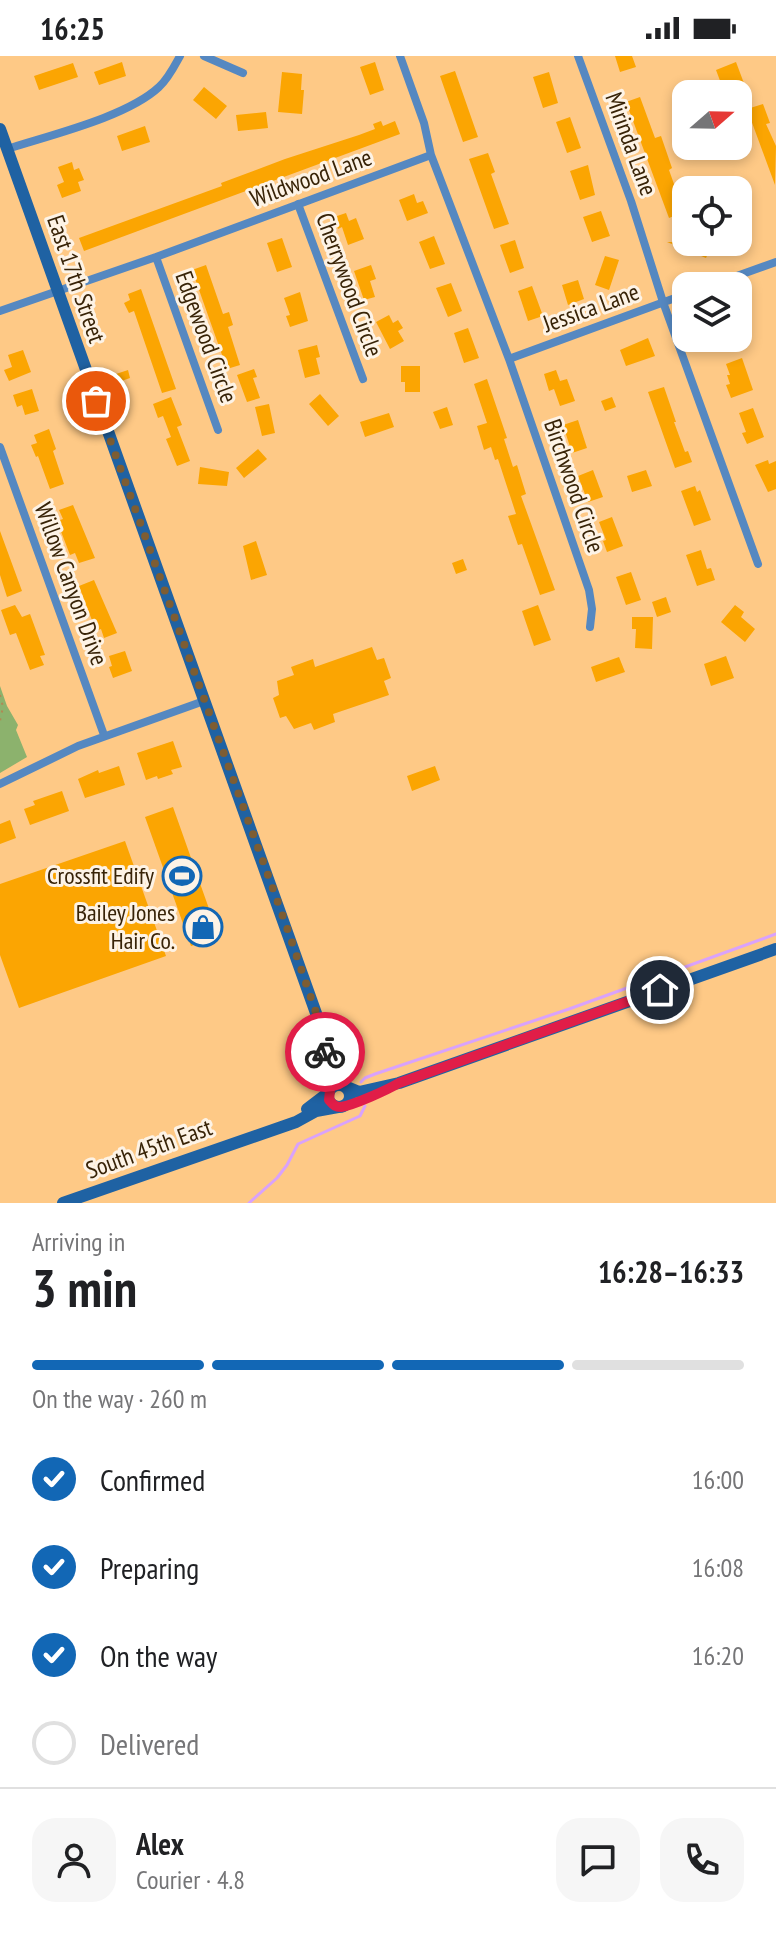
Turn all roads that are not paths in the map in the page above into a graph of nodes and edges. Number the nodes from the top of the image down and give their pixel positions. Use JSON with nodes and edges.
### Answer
{"nodes":[{"id":1,"x":180,"y":56,"type":"edge"},
{"id":2,"x":204,"y":56,"type":"edge"},
{"id":3,"x":400,"y":56,"type":"edge"},
{"id":4,"x":578,"y":56,"type":"edge"},
{"id":5,"x":243,"y":73,"type":"dead end"},
{"id":6,"x":0,"y":129,"type":"edge"},
{"id":7,"x":7,"y":149,"type":"junction"},
{"id":8,"x":431,"y":155,"type":"junction"},
{"id":9,"x":298,"y":204,"type":"junction"},
{"id":10,"x":156,"y":257,"type":"junction"},
{"id":11,"x":776,"y":262,"type":"edge"},
{"id":12,"x":748,"y":272,"type":"edge"},
{"id":13,"x":57,"y":292,"type":"junction"},
{"id":14,"x":672,"y":299,"type":"edge"},
{"id":15,"x":663,"y":302,"type":"junction"},
{"id":16,"x":0,"y":311,"type":"edge"},
{"id":17,"x":509,"y":359,"type":"junction"},
{"id":18,"x":363,"y":379,"type":"dead end"},
{"id":19,"x":218,"y":430,"type":"dead end"},
{"id":20,"x":0,"y":447,"type":"edge"},
{"id":21,"x":758,"y":564,"type":"dead end"},
{"id":22,"x":590,"y":627,"type":"dead end"},
{"id":23,"x":204,"y":701,"type":"junction"},
{"id":24,"x":104,"y":735,"type":"junction"},
{"id":25,"x":0,"y":784,"type":"edge"},
{"id":26,"x":776,"y":949,"type":"edge"},
{"id":27,"x":322,"y":1030,"type":"junction"},
{"id":28,"x":399,"y":1083,"type":"junction"},
{"id":29,"x":346,"y":1087,"type":"junction"},
{"id":30,"x":329,"y":1091,"type":"junction"},
{"id":31,"x":343,"y":1105,"type":"junction"},
{"id":32,"x":250,"y":1136,"type":"junction"},
{"id":33,"x":63,"y":1203,"type":"edge"}],
"edges":[{"from":1,"to":7,"type":"street"},
{"from":2,"to":5,"type":"street"},
{"from":3,"to":8,"type":"street"},
{"from":4,"to":15,"type":"street","name":"Mirinda Lane"},
{"from":6,"to":7,"type":"main road","name":"East 17th Street"},
{"from":7,"to":13,"type":"main road","name":"East 17th Street"},
{"from":8,"to":9,"type":"street","name":"Wildwood Lane"},
{"from":8,"to":17,"type":"street"},
{"from":9,"to":10,"type":"street","name":"Wildwood Lane"},
{"from":9,"to":18,"type":"street","name":"Cherrywood Circle"},
{"from":10,"to":13,"type":"street","name":"Wildwood Lane"},
{"from":10,"to":19,"type":"street","name":"Edgewood Circle"},
{"from":11,"to":12,"type":"street"},
{"from":13,"to":16,"type":"street","name":"Wildwood Lane"},
{"from":13,"to":23,"type":"main road","name":"East 17th Street"},
{"from":14,"to":15,"type":"street","name":"Jessica Lane"},
{"from":15,"to":17,"type":"street","name":"Jessica Lane"},
{"from":15,"to":21,"type":"street","name":"Mirinda Lane"},
{"from":17,"to":22,"type":"street","name":"Birchwood Circle"},
{"from":20,"to":24,"type":"street","name":"Willow Canyon Drive"},
{"from":23,"to":24,"type":"street"},
{"from":23,"to":27,"type":"main road","name":"East 17th Street"},
{"from":24,"to":25,"type":"street"},
{"from":26,"to":28,"type":"main road","name":"South 45th East"},
{"from":27,"to":29,"type":"main road","name":"East 17th Street"},
{"from":27,"to":30,"type":"main road","name":"East 17th Street"},
{"from":28,"to":29,"type":"main road","name":"South 45th East"},
{"from":28,"to":31,"type":"main road","name":"South 45th East"},
{"from":29,"to":30,"type":"main road"},
{"from":29,"to":31,"type":"main road"},
{"from":30,"to":31,"type":"main road"},
{"from":30,"to":32,"type":"main road","name":"South 45th East"},
{"from":31,"to":32,"type":"main road","name":"South 45th East"},
{"from":32,"to":33,"type":"main road","name":"South 45th East"}]}
